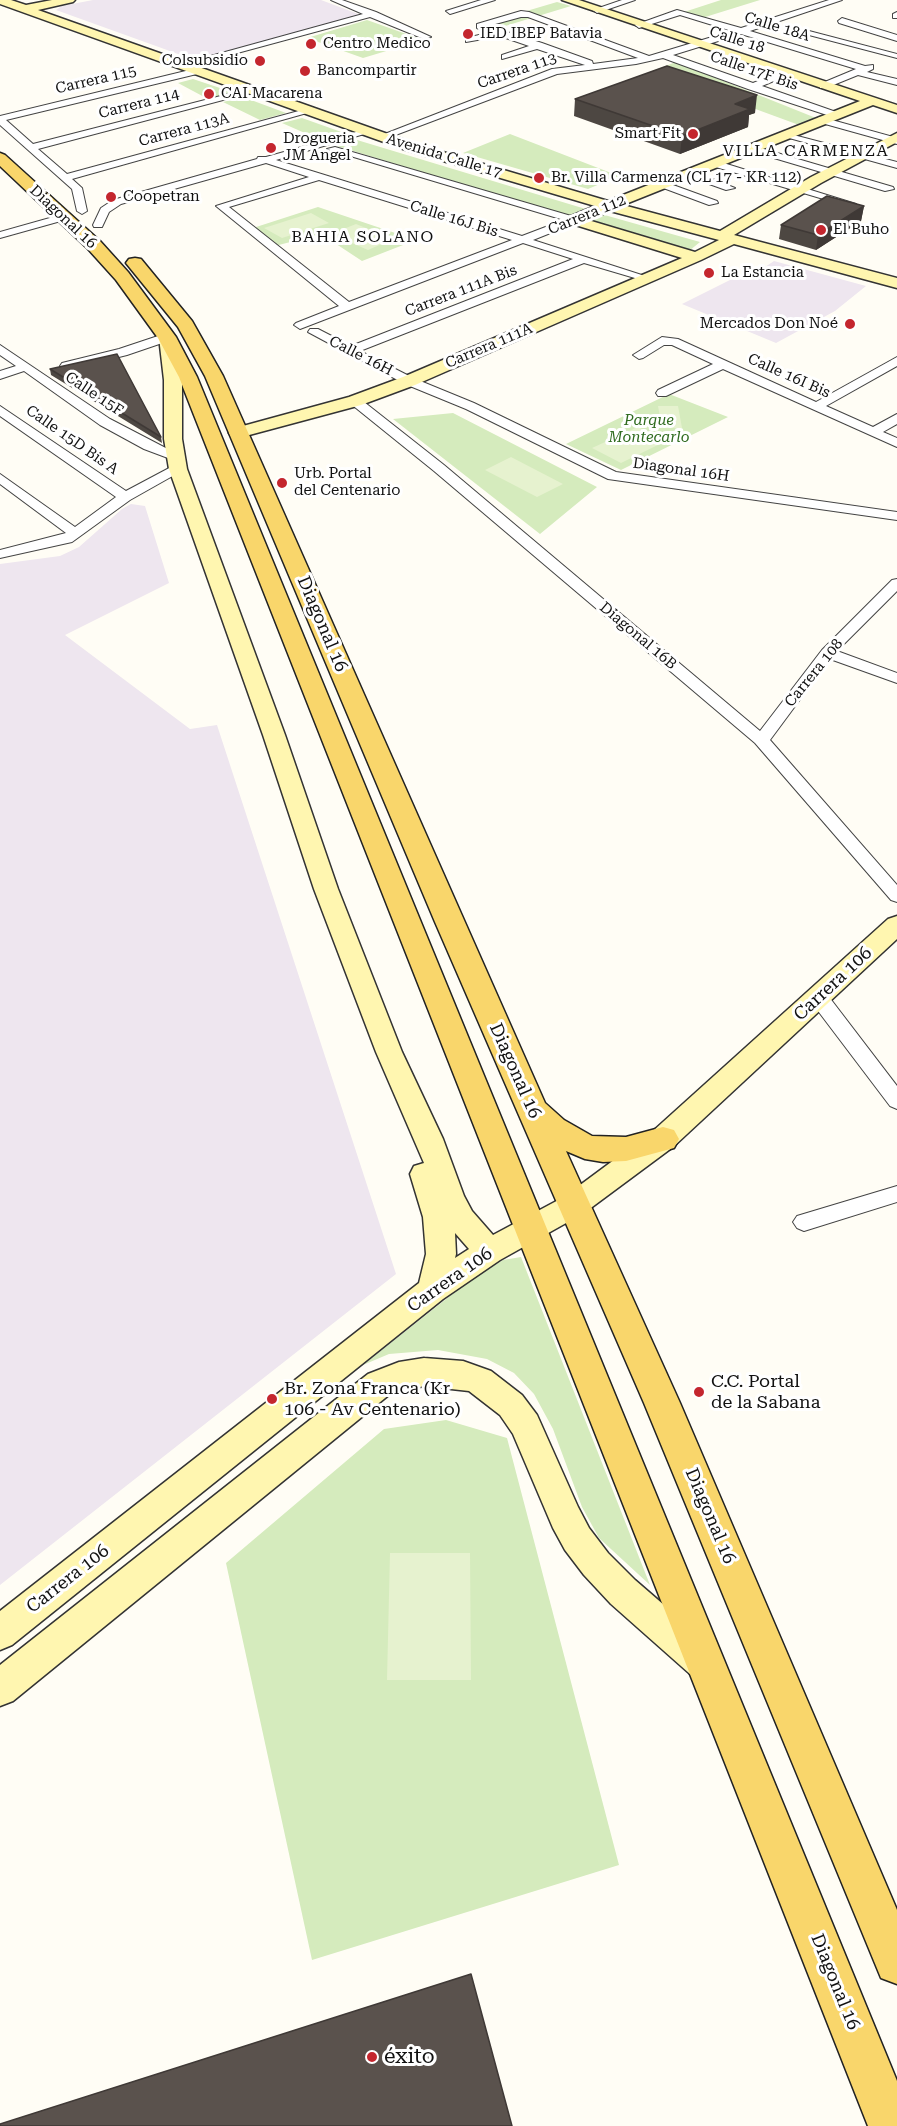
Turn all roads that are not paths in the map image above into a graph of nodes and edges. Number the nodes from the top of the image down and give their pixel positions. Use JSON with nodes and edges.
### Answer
{"nodes":[{"id":1,"x":0,"y":0,"type":"edge"},
{"id":2,"x":69,"y":0,"type":"edge"},
{"id":3,"x":335,"y":0,"type":"edge"},
{"id":4,"x":491,"y":0,"type":"edge"},
{"id":5,"x":568,"y":0,"type":"edge"},
{"id":6,"x":631,"y":0,"type":"edge"},
{"id":7,"x":838,"y":0,"type":"edge"},
{"id":8,"x":26,"y":9,"type":"junction"},
{"id":9,"x":597,"y":10,"type":"junction"},
{"id":10,"x":450,"y":12,"type":"dead end"},
{"id":11,"x":373,"y":14,"type":"junction"},
{"id":12,"x":842,"y":21,"type":"dead end"},
{"id":13,"x":639,"y":25,"type":"junction"},
{"id":14,"x":739,"y":31,"type":"junction"},
{"id":15,"x":494,"y":33,"type":"junction"},
{"id":16,"x":812,"y":33,"type":"dead end"},
{"id":17,"x":427,"y":37,"type":"dead end"},
{"id":18,"x":897,"y":38,"type":"edge"},
{"id":19,"x":469,"y":40,"type":"dead end"},
{"id":20,"x":539,"y":45,"type":"junction"},
{"id":21,"x":698,"y":45,"type":"junction"},
{"id":22,"x":664,"y":55,"type":"junction"},
{"id":23,"x":505,"y":57,"type":"dead end"},
{"id":24,"x":895,"y":58,"type":"edge"},
{"id":25,"x":649,"y":59,"type":"junction"},
{"id":26,"x":182,"y":65,"type":"junction"},
{"id":27,"x":596,"y":65,"type":"junction"},
{"id":28,"x":862,"y":70,"type":"junction"},
{"id":29,"x":198,"y":71,"type":"junction"},
{"id":30,"x":785,"y":73,"type":"junction"},
{"id":31,"x":897,"y":82,"type":"edge"},
{"id":32,"x":823,"y":86,"type":"junction"},
{"id":33,"x":751,"y":87,"type":"junction"},
{"id":34,"x":252,"y":91,"type":"junction"},
{"id":35,"x":872,"y":101,"type":"junction"},
{"id":36,"x":897,"y":109,"type":"edge"},
{"id":37,"x":309,"y":111,"type":"junction"},
{"id":38,"x":836,"y":115,"type":"junction"},
{"id":39,"x":0,"y":119,"type":"edge"},
{"id":40,"x":821,"y":120,"type":"junction"},
{"id":41,"x":366,"y":132,"type":"junction"},
{"id":42,"x":785,"y":134,"type":"junction"},
{"id":43,"x":0,"y":136,"type":"edge"},
{"id":44,"x":382,"y":137,"type":"junction"},
{"id":45,"x":895,"y":139,"type":"edge"},
{"id":46,"x":33,"y":147,"type":"junction"},
{"id":47,"x":750,"y":148,"type":"junction"},
{"id":48,"x":332,"y":149,"type":"dead end"},
{"id":49,"x":862,"y":156,"type":"junction"},
{"id":50,"x":0,"y":158,"type":"edge"},
{"id":51,"x":262,"y":159,"type":"junction"},
{"id":52,"x":713,"y":163,"type":"junction"},
{"id":53,"x":897,"y":165,"type":"edge"},
{"id":54,"x":832,"y":172,"type":"junction"},
{"id":55,"x":688,"y":173,"type":"junction"},
{"id":56,"x":67,"y":177,"type":"junction"},
{"id":57,"x":319,"y":177,"type":"junction"},
{"id":58,"x":662,"y":184,"type":"junction"},
{"id":59,"x":730,"y":188,"type":"dead end"},
{"id":60,"x":801,"y":189,"type":"junction"},
{"id":61,"x":889,"y":189,"type":"dead end"},
{"id":62,"x":117,"y":202,"type":"junction"},
{"id":63,"x":713,"y":203,"type":"dead end"},
{"id":64,"x":609,"y":206,"type":"junction"},
{"id":65,"x":859,"y":207,"type":"edge"},
{"id":66,"x":88,"y":211,"type":"junction"},
{"id":67,"x":574,"y":220,"type":"junction"},
{"id":68,"x":0,"y":235,"type":"edge"},
{"id":69,"x":727,"y":237,"type":"junction"},
{"id":70,"x":522,"y":240,"type":"junction"},
{"id":71,"x":696,"y":257,"type":"junction"},
{"id":72,"x":583,"y":259,"type":"junction"},
{"id":73,"x":645,"y":279,"type":"junction"},
{"id":74,"x":897,"y":283,"type":"edge"},
{"id":75,"x":348,"y":306,"type":"junction"},
{"id":76,"x":300,"y":325,"type":"dead end"},
{"id":77,"x":314,"y":332,"type":"dead end"},
{"id":78,"x":167,"y":338,"type":"junction"},
{"id":79,"x":0,"y":349,"type":"edge"},
{"id":80,"x":350,"y":351,"type":"junction"},
{"id":81,"x":639,"y":355,"type":"dead end"},
{"id":82,"x":897,"y":361,"type":"edge"},
{"id":83,"x":723,"y":364,"type":"junction"},
{"id":84,"x":29,"y":370,"type":"junction"},
{"id":85,"x":0,"y":375,"type":"edge"},
{"id":86,"x":409,"y":381,"type":"junction"},
{"id":87,"x":662,"y":393,"type":"dead end"},
{"id":88,"x":355,"y":401,"type":"junction"},
{"id":89,"x":818,"y":406,"type":"junction"},
{"id":90,"x":0,"y":410,"type":"edge"},
{"id":91,"x":897,"y":418,"type":"edge"},
{"id":92,"x":238,"y":433,"type":"junction"},
{"id":93,"x":873,"y":433,"type":"junction"},
{"id":94,"x":897,"y":443,"type":"edge"},
{"id":95,"x":177,"y":463,"type":"junction"},
{"id":96,"x":0,"y":478,"type":"edge"},
{"id":97,"x":125,"y":497,"type":"junction"},
{"id":98,"x":897,"y":516,"type":"edge"},
{"id":99,"x":75,"y":533,"type":"junction"},
{"id":100,"x":2,"y":552,"type":"edge"},
{"id":101,"x":897,"y":583,"type":"edge"},
{"id":102,"x":827,"y":653,"type":"junction"},
{"id":103,"x":897,"y":678,"type":"edge"},
{"id":104,"x":761,"y":740,"type":"junction"},
{"id":105,"x":897,"y":896,"type":"edge"},
{"id":106,"x":897,"y":925,"type":"edge"},
{"id":107,"x":819,"y":998,"type":"junction"},
{"id":108,"x":389,"y":1052,"type":"junction"},
{"id":109,"x":897,"y":1101,"type":"edge"},
{"id":110,"x":531,"y":1107,"type":"junction"},
{"id":111,"x":663,"y":1139,"type":"junction"},
{"id":112,"x":897,"y":1194,"type":"edge"},
{"id":113,"x":574,"y":1205,"type":"junction"},
{"id":114,"x":804,"y":1222,"type":"dead end"},
{"id":115,"x":532,"y":1228,"type":"junction"},
{"id":116,"x":489,"y":1251,"type":"junction"},
{"id":117,"x":432,"y":1290,"type":"junction"},
{"id":118,"x":0,"y":1633,"type":"edge"},
{"id":119,"x":709,"y":1668,"type":"junction"},
{"id":120,"x":0,"y":1688,"type":"edge"},
{"id":121,"x":897,"y":1962,"type":"edge"},
{"id":122,"x":892,"y":2126,"type":"edge"}],
"edges":[{"from":1,"to":8,"type":"street","name":"Avenida Calle 17"},
{"from":2,"to":8,"type":"street"},
{"from":3,"to":11,"type":"street"},
{"from":4,"to":10,"type":"street"},
{"from":5,"to":9,"type":"street","name":"Calle 18"},
{"from":6,"to":9,"type":"street"},
{"from":7,"to":14,"type":"street","name":"Carrera 113"},
{"from":8,"to":26,"type":"street","name":"Avenida Calle 17"},
{"from":9,"to":13,"type":"street","name":"Calle 18"},
{"from":11,"to":17,"type":"street"},
{"from":11,"to":26,"type":"street"},
{"from":12,"to":18,"type":"street"},
{"from":13,"to":14,"type":"street","name":"Calle 18A"},
{"from":13,"to":21,"type":"street","name":"Calle 18"},
{"from":14,"to":21,"type":"street","name":"Carrera 113"},
{"from":14,"to":28,"type":"street","name":"Calle 18A"},
{"from":15,"to":19,"type":"street"},
{"from":15,"to":20,"type":"street"},
{"from":15,"to":25,"type":"street"},
{"from":16,"to":24,"type":"street"},
{"from":20,"to":23,"type":"street"},
{"from":20,"to":27,"type":"street"},
{"from":21,"to":22,"type":"street","name":"Carrera 113"},
{"from":21,"to":30,"type":"street","name":"Calle 18"},
{"from":22,"to":25,"type":"street","name":"Carrera 113"},
{"from":22,"to":33,"type":"street","name":"Calle 17F Bis"},
{"from":24,"to":28,"type":"street"},
{"from":25,"to":27,"type":"street","name":"Carrera 113"},
{"from":26,"to":29,"type":"street","name":"Avenida Calle 17"},
{"from":27,"to":44,"type":"street","name":"Carrera 113"},
{"from":28,"to":31,"type":"street","name":"Calle 18A"},
{"from":28,"to":32,"type":"street"},
{"from":29,"to":34,"type":"street","name":"Avenida Calle 17"},
{"from":29,"to":39,"type":"street","name":"Carrera 115"},
{"from":30,"to":32,"type":"street","name":"Calle 18"},
{"from":30,"to":33,"type":"street"},
{"from":32,"to":35,"type":"street","name":"Calle 18"},
{"from":33,"to":38,"type":"street","name":"Calle 17F Bis"},
{"from":34,"to":37,"type":"street","name":"Avenida Calle 17"},
{"from":34,"to":46,"type":"street","name":"Carrera 114"},
{"from":35,"to":36,"type":"street","name":"Calle 18"},
{"from":35,"to":38,"type":"street","name":"Carrera 112"},
{"from":37,"to":41,"type":"street","name":"Avenida Calle 17"},
{"from":37,"to":56,"type":"street","name":"Carrera 113A"},
{"from":38,"to":40,"type":"street","name":"Carrera 112"},
{"from":39,"to":46,"type":"street","name":"Diagonal 16"},
{"from":40,"to":42,"type":"street","name":"Carrera 112"},
{"from":40,"to":45,"type":"street"},
{"from":41,"to":44,"type":"street","name":"Avenida Calle 17"},
{"from":41,"to":51,"type":"street"},
{"from":42,"to":47,"type":"street","name":"Carrera 112"},
{"from":42,"to":49,"type":"street"},
{"from":43,"to":66,"type":"main road","name":"Diagonal 16"},
{"from":44,"to":64,"type":"street","name":"Avenida Calle 17"},
{"from":45,"to":49,"type":"street","name":"Carrera 111A"},
{"from":46,"to":56,"type":"street","name":"Diagonal 16"},
{"from":47,"to":52,"type":"street","name":"Carrera 112"},
{"from":47,"to":54,"type":"street"},
{"from":48,"to":67,"type":"street","name":"Calle 16J Bis"},
{"from":49,"to":53,"type":"street"},
{"from":49,"to":54,"type":"street","name":"Carrera 111A"},
{"from":50,"to":66,"type":"main road","name":"Diagonal 16"},
{"from":51,"to":57,"type":"street","name":"Calle 16J Bis"},
{"from":51,"to":62,"type":"street"},
{"from":52,"to":55,"type":"street","name":"Carrera 112"},
{"from":52,"to":60,"type":"street"},
{"from":54,"to":60,"type":"street","name":"Carrera 111A"},
{"from":54,"to":61,"type":"street"},
{"from":55,"to":58,"type":"street","name":"Carrera 112"},
{"from":55,"to":59,"type":"street"},
{"from":56,"to":66,"type":"street","name":"Diagonal 16"},
{"from":57,"to":70,"type":"street","name":"Calle 16J Bis"},
{"from":57,"to":75,"type":"street"},
{"from":58,"to":63,"type":"street"},
{"from":58,"to":64,"type":"street","name":"Carrera 112"},
{"from":60,"to":65,"type":"street"},
{"from":60,"to":69,"type":"street","name":"Carrera 111A"},
{"from":62,"to":66,"type":"street"},
{"from":62,"to":66,"type":"street"},
{"from":64,"to":67,"type":"street","name":"Carrera 112"},
{"from":64,"to":69,"type":"street","name":"Avenida Calle 17"},
{"from":66,"to":68,"type":"street"},
{"from":66,"to":78,"type":"main road","name":"Diagonal 16"},
{"from":66,"to":92,"type":"main road","name":"Diagonal 16"},
{"from":67,"to":70,"type":"street","name":"Carrera 112"},
{"from":67,"to":71,"type":"street","name":"Calle 16J Bis"},
{"from":69,"to":71,"type":"street","name":"Carrera 111A"},
{"from":69,"to":74,"type":"street","name":"Avenida Calle 17"},
{"from":70,"to":72,"type":"street","name":"Calle 16J Bis"},
{"from":70,"to":75,"type":"street","name":"Carrera 112"},
{"from":71,"to":73,"type":"street","name":"Carrera 111A"},
{"from":72,"to":73,"type":"street","name":"Calle 16J Bis"},
{"from":72,"to":80,"type":"street","name":"Carrera 111A Bis"},
{"from":73,"to":86,"type":"street","name":"Carrera 111A"},
{"from":75,"to":76,"type":"street","name":"Carrera 112"},
{"from":77,"to":80,"type":"street","name":"Calle 16H"},
{"from":78,"to":84,"type":"street"},
{"from":78,"to":95,"type":"street","name":"Diagonal 16"},
{"from":78,"to":115,"type":"main road","name":"Diagonal 16"},
{"from":79,"to":84,"type":"street","name":"Calle 15F"},
{"from":80,"to":86,"type":"street","name":"Calle 16H"},
{"from":81,"to":83,"type":"street","name":"Calle 16I Bis"},
{"from":82,"to":89,"type":"street"},
{"from":83,"to":87,"type":"street"},
{"from":83,"to":89,"type":"street","name":"Calle 16I Bis"},
{"from":84,"to":85,"type":"street"},
{"from":84,"to":95,"type":"street","name":"Calle 15F"},
{"from":86,"to":88,"type":"street","name":"Carrera 111A"},
{"from":86,"to":98,"type":"street","name":"Diagonal 16H"},
{"from":88,"to":92,"type":"street","name":"Carrera 111A"},
{"from":88,"to":104,"type":"street","name":"Diagonal 16B"},
{"from":89,"to":93,"type":"street","name":"Calle 16I Bis"},
{"from":90,"to":97,"type":"street","name":"Calle 15D Bis A"},
{"from":91,"to":93,"type":"street"},
{"from":92,"to":110,"type":"main road","name":"Diagonal 16"},
{"from":93,"to":94,"type":"street","name":"Calle 16I Bis"},
{"from":95,"to":97,"type":"street"},
{"from":95,"to":108,"type":"street","name":"Diagonal 16"},
{"from":96,"to":99,"type":"street"},
{"from":97,"to":99,"type":"street"},
{"from":99,"to":100,"type":"street"},
{"from":101,"to":102,"type":"street","name":"Carrera 108"},
{"from":102,"to":103,"type":"street"},
{"from":102,"to":104,"type":"street","name":"Carrera 108"},
{"from":104,"to":105,"type":"street","name":"Diagonal 16B"},
{"from":106,"to":107,"type":"street","name":"Carrera 106"},
{"from":107,"to":109,"type":"street"},
{"from":107,"to":111,"type":"street","name":"Carrera 106"},
{"from":108,"to":116,"type":"street","name":"Diagonal 16"},
{"from":108,"to":117,"type":"street","name":"Diagonal 16"},
{"from":110,"to":111,"type":"main road"},
{"from":110,"to":113,"type":"main road","name":"Diagonal 16"},
{"from":111,"to":113,"type":"street","name":"Carrera 106"},
{"from":112,"to":114,"type":"street"},
{"from":113,"to":115,"type":"street","name":"Carrera 106"},
{"from":113,"to":121,"type":"main road","name":"Diagonal 16"},
{"from":115,"to":116,"type":"street","name":"Carrera 106"},
{"from":115,"to":119,"type":"main road","name":"Diagonal 16"},
{"from":116,"to":117,"type":"street","name":"Carrera 106"},
{"from":117,"to":118,"type":"street","name":"Carrera 106"},
{"from":119,"to":120,"type":"street"},
{"from":119,"to":122,"type":"main road","name":"Diagonal 16"}]}
